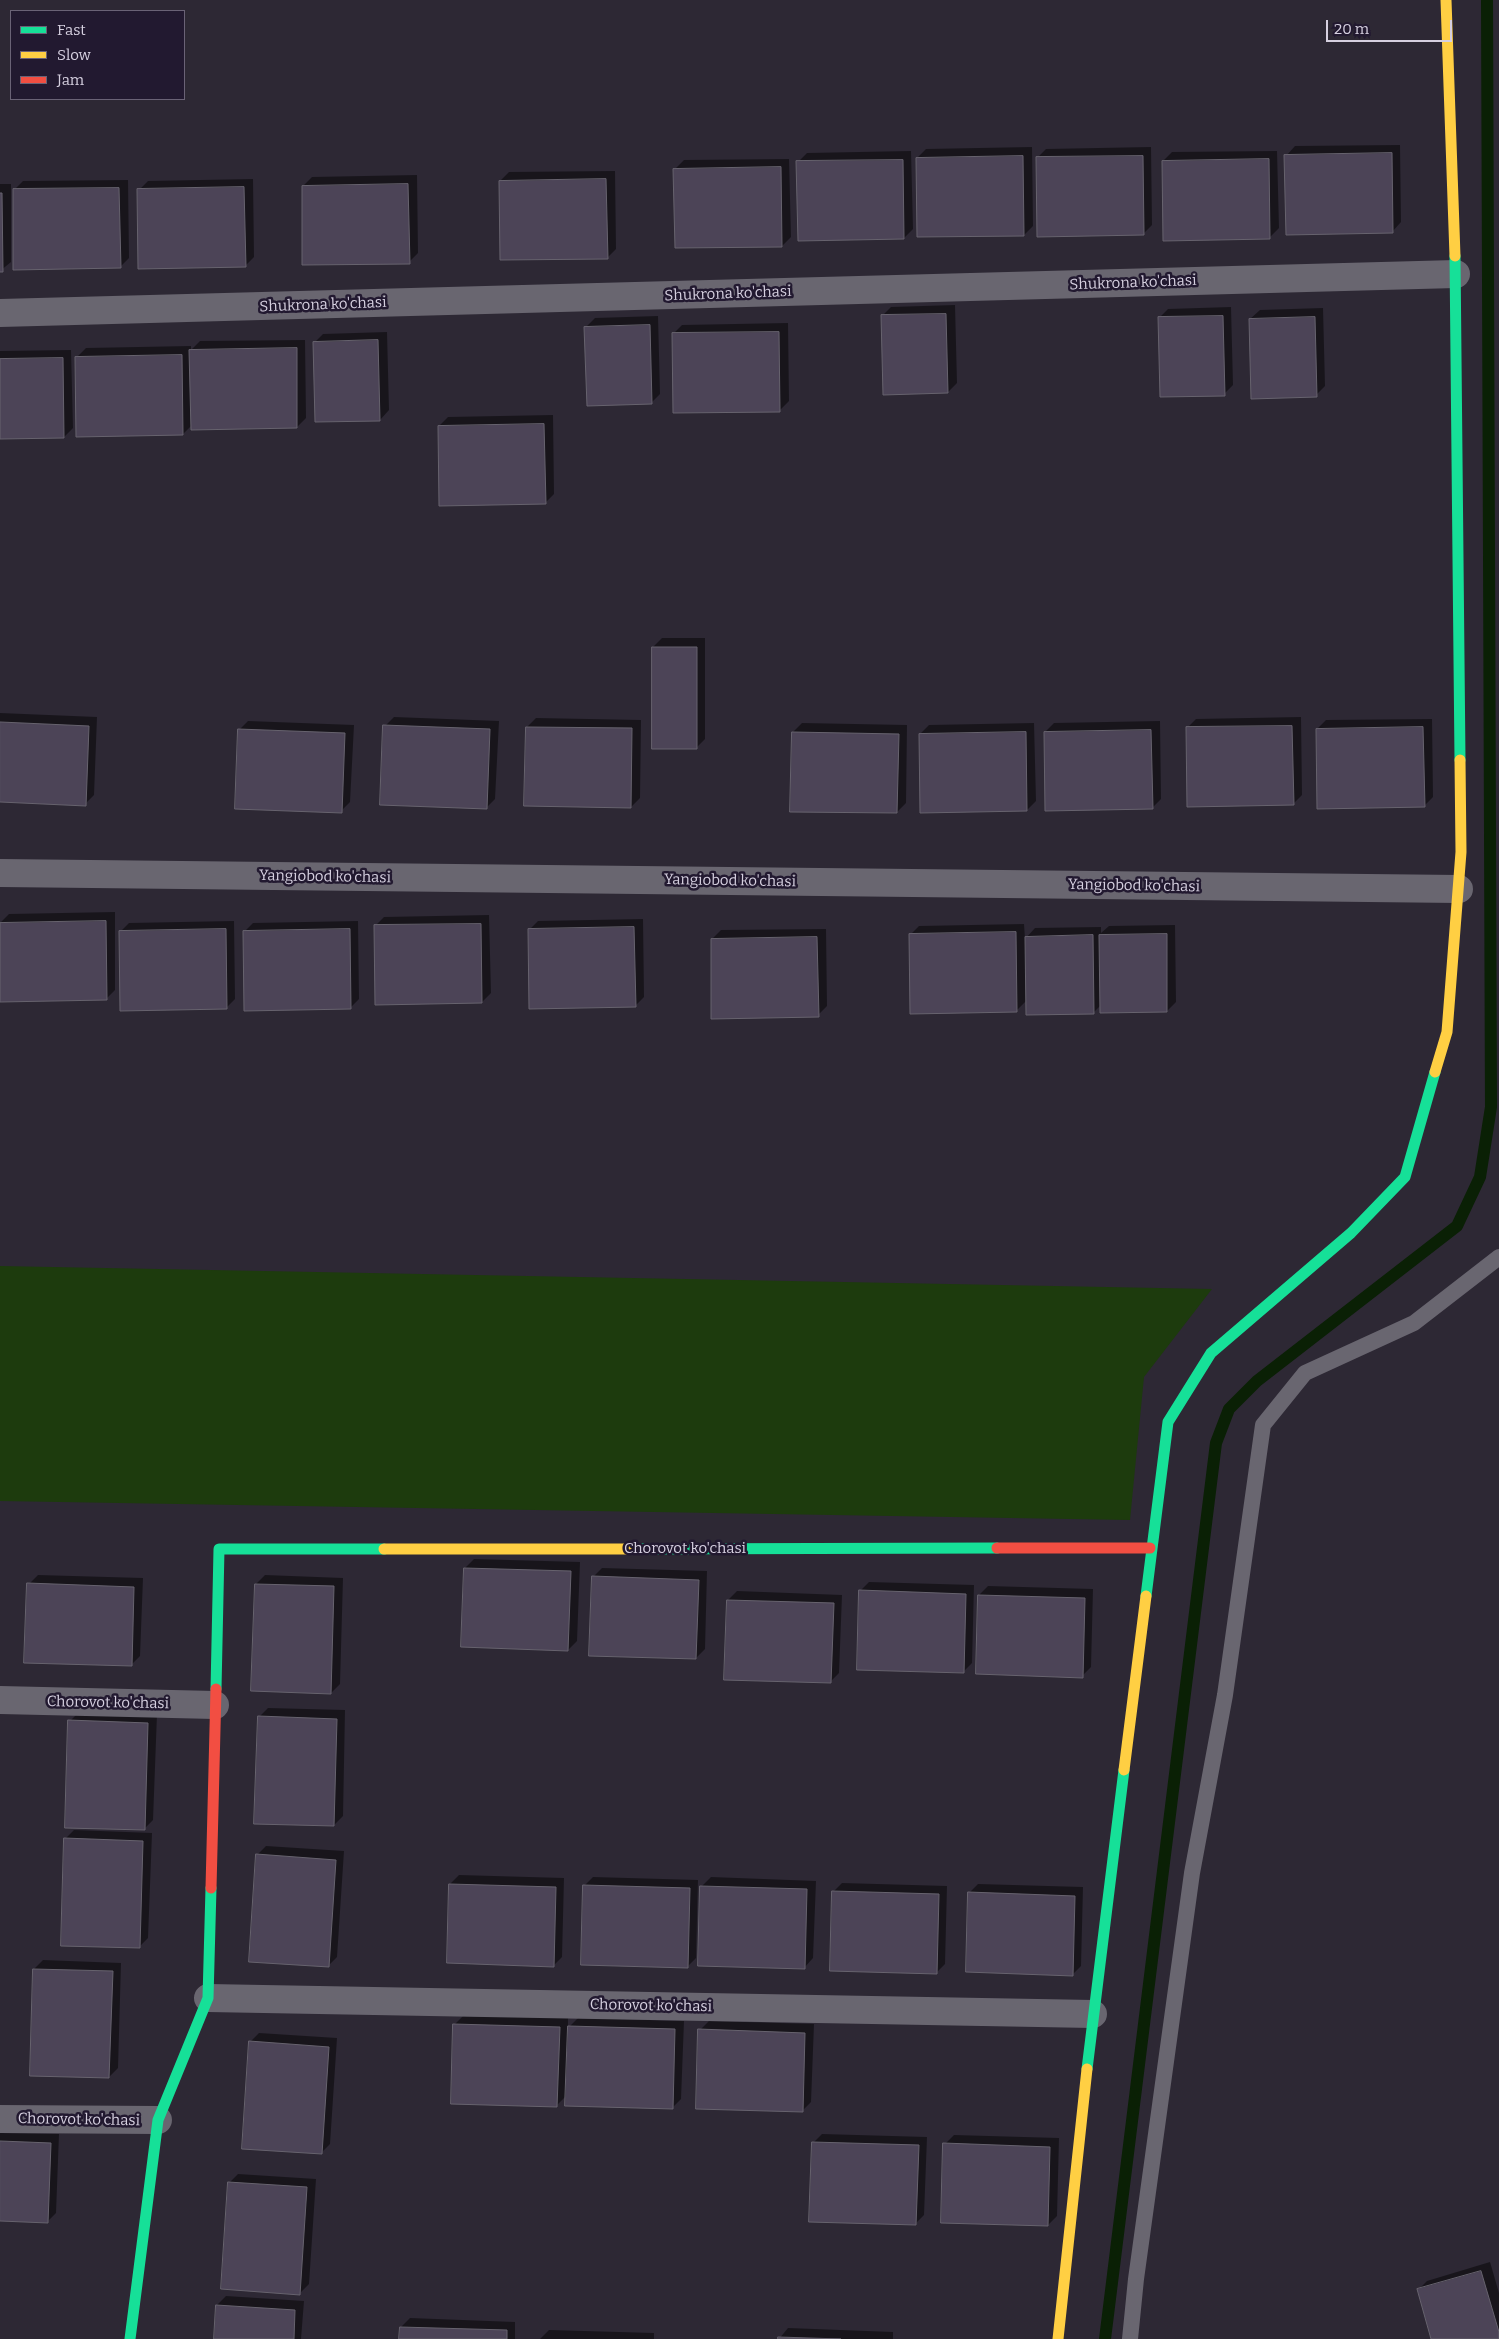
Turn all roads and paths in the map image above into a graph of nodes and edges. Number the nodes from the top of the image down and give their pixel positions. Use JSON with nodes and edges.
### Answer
{"nodes":[{"id":1,"x":1446,"y":0,"type":"edge"},
{"id":2,"x":1456,"y":274,"type":"junction"},
{"id":3,"x":0,"y":314,"type":"edge"},
{"id":4,"x":0,"y":874,"type":"edge"},
{"id":5,"x":1459,"y":889,"type":"junction"},
{"id":6,"x":1499,"y":1258,"type":"edge"},
{"id":7,"x":1150,"y":1548,"type":"junction"},
{"id":8,"x":0,"y":1700,"type":"edge"},
{"id":9,"x":215,"y":1706,"type":"junction"},
{"id":10,"x":208,"y":1998,"type":"junction"},
{"id":11,"x":1093,"y":2014,"type":"junction"},
{"id":12,"x":0,"y":2119,"type":"edge"},
{"id":13,"x":158,"y":2120,"type":"junction"},
{"id":14,"x":130,"y":2339,"type":"edge"},
{"id":15,"x":1058,"y":2339,"type":"edge"},
{"id":16,"x":1130,"y":2339,"type":"edge"}],
"edges":[{"from":1,"to":2,"type":"street"},
{"from":2,"to":3,"type":"street","name":"Shukrona ko'chasi"},
{"from":2,"to":5,"type":"street"},
{"from":4,"to":5,"type":"street","name":"Yangiobod ko'chasi"},
{"from":5,"to":7,"type":"street"},
{"from":6,"to":16,"type":"lane"},
{"from":7,"to":9,"type":"street","name":"Chorovot ko'chasi"},
{"from":7,"to":11,"type":"street"},
{"from":8,"to":9,"type":"street","name":"Chorovot ko'chasi"},
{"from":9,"to":10,"type":"street"},
{"from":10,"to":11,"type":"street","name":"Chorovot ko'chasi"},
{"from":10,"to":13,"type":"street"},
{"from":11,"to":15,"type":"street"},
{"from":12,"to":13,"type":"street","name":"Chorovot ko'chasi"},
{"from":13,"to":14,"type":"street"}]}
